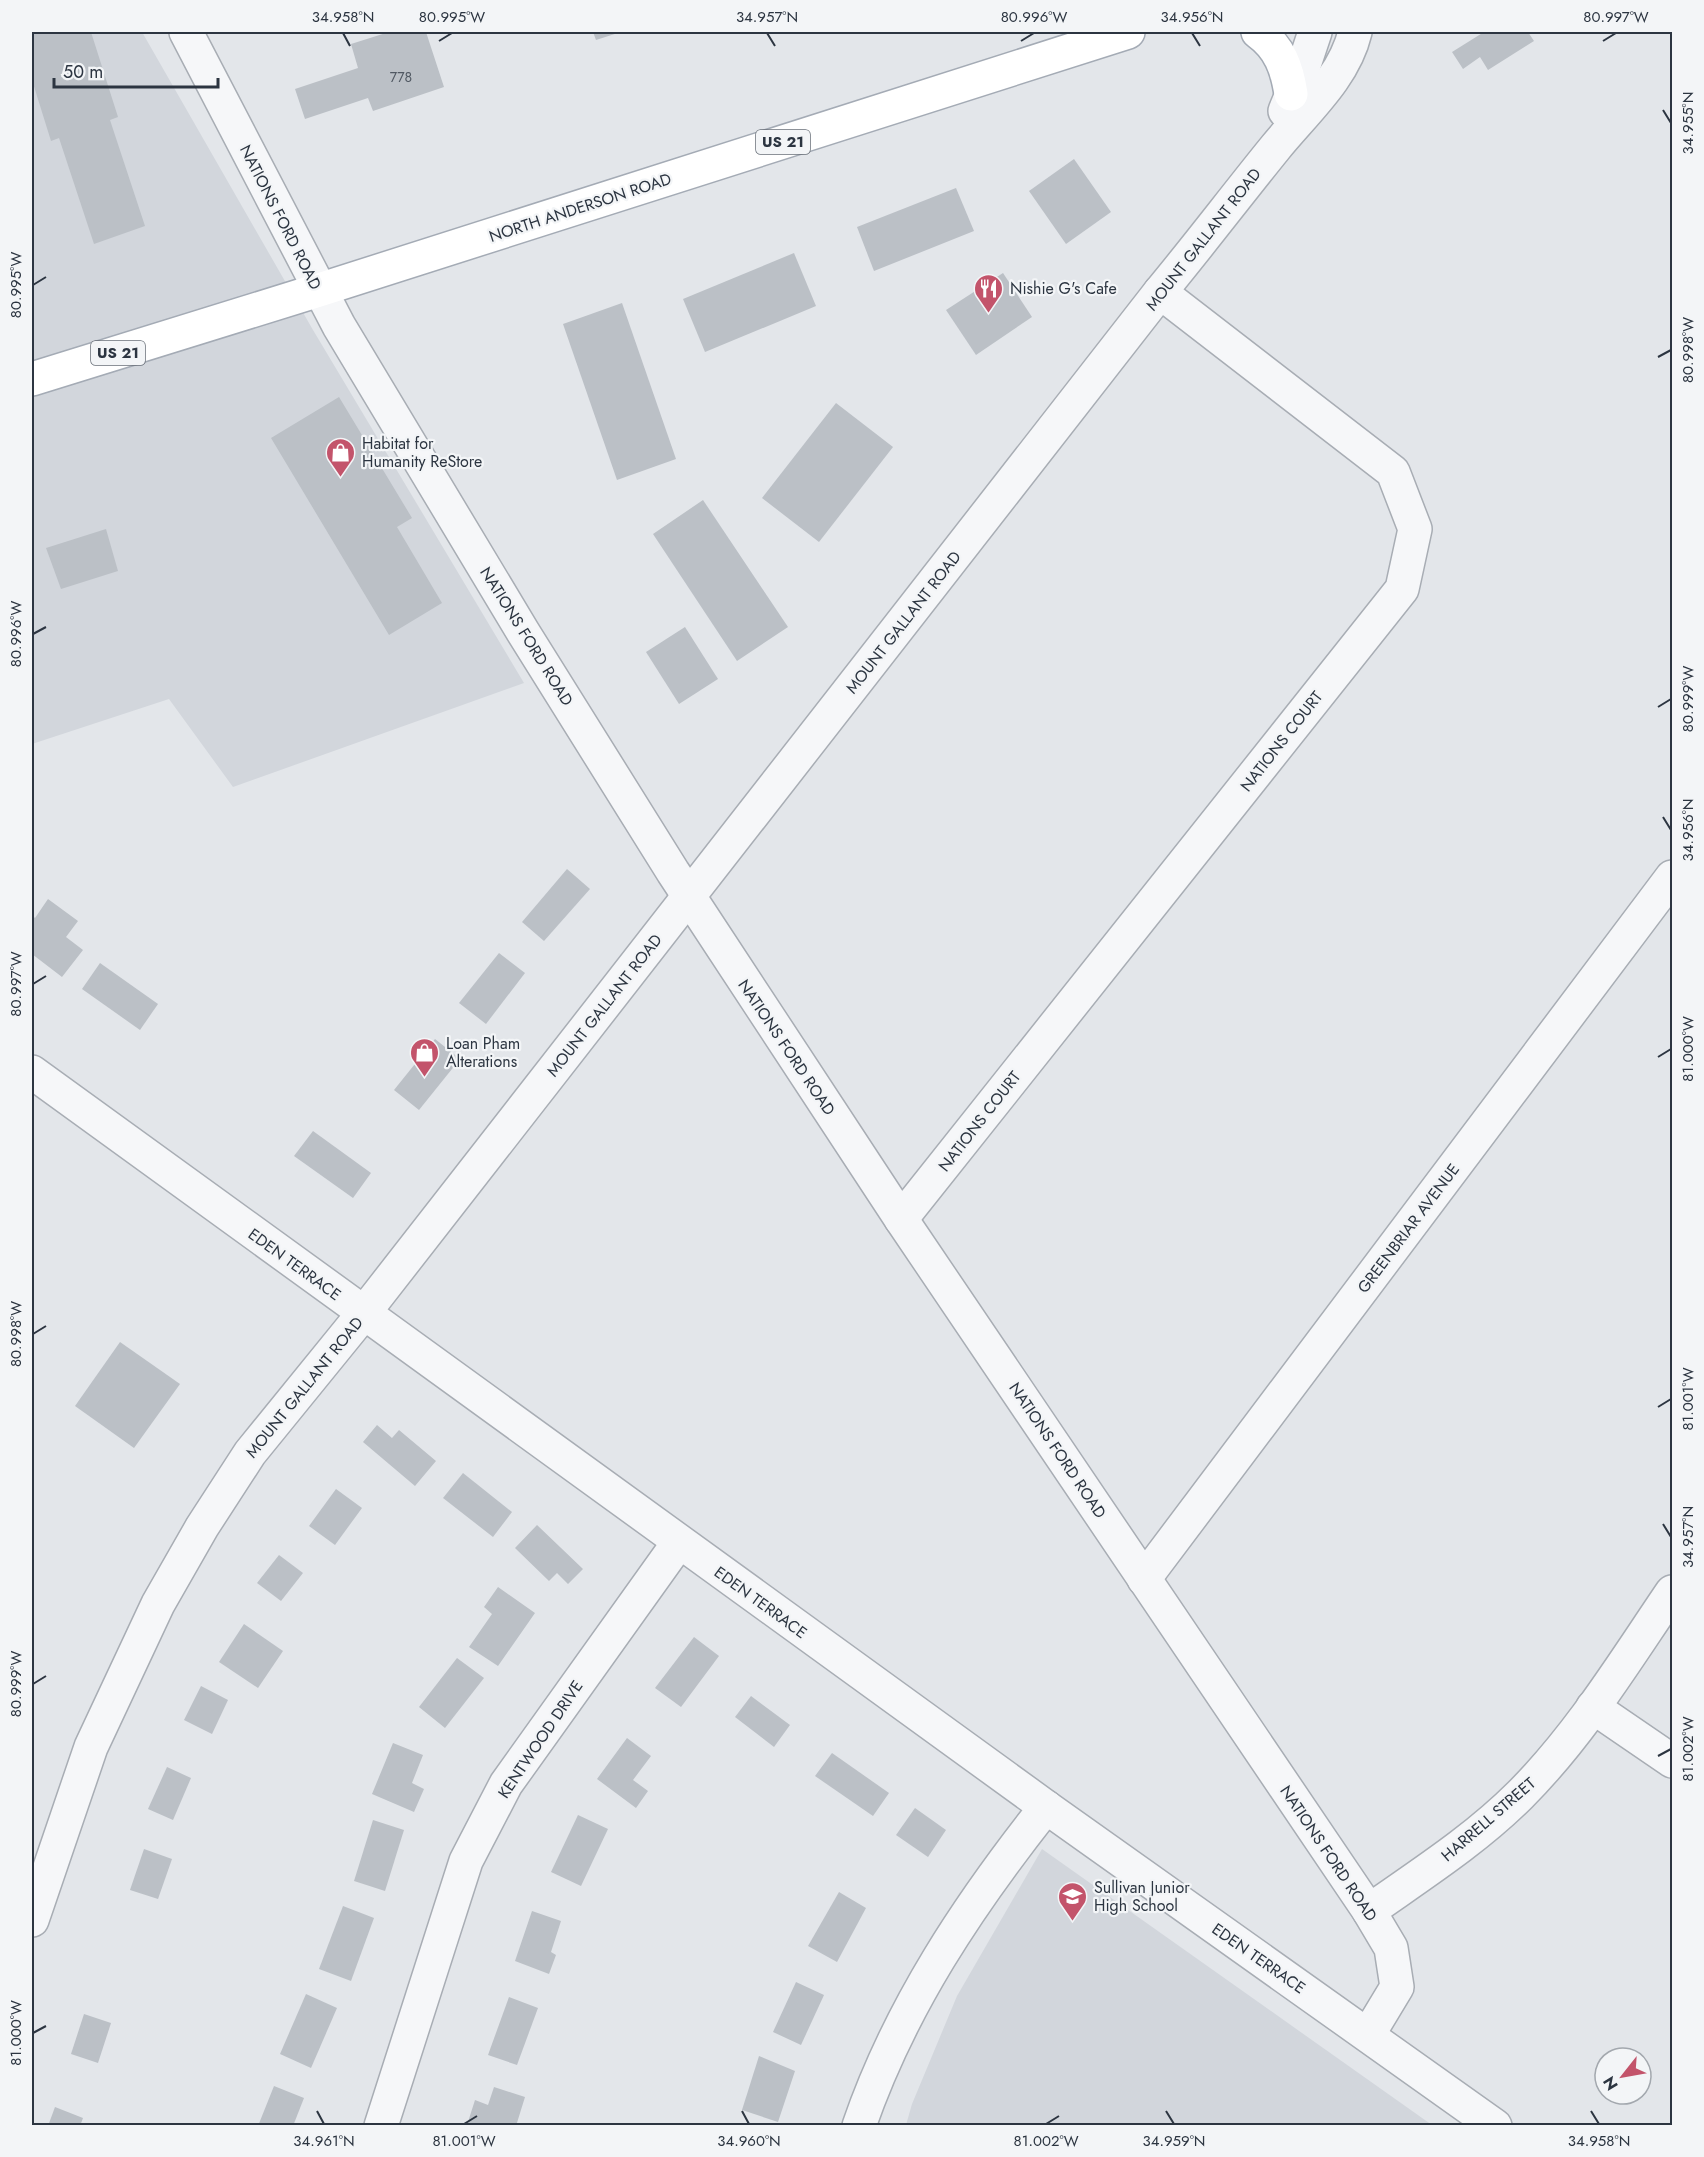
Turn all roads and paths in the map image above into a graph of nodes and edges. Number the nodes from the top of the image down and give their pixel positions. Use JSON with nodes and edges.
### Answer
{"nodes":[{"id":1,"x":186,"y":32,"type":"edge"},
{"id":2,"x":1128,"y":32,"type":"edge"},
{"id":3,"x":1258,"y":32,"type":"edge"},
{"id":4,"x":1315,"y":32,"type":"edge"},
{"id":5,"x":1355,"y":32,"type":"edge"},
{"id":6,"x":1291,"y":94,"type":"junction"},
{"id":7,"x":1275,"y":147,"type":"junction"},
{"id":8,"x":319,"y":290,"type":"junction"},
{"id":9,"x":1160,"y":292,"type":"junction"},
{"id":10,"x":32,"y":380,"type":"edge"},
{"id":11,"x":1672,"y":877,"type":"edge"},
{"id":12,"x":689,"y":897,"type":"junction"},
{"id":13,"x":32,"y":1072,"type":"edge"},
{"id":14,"x":901,"y":1219,"type":"junction"},
{"id":15,"x":363,"y":1314,"type":"junction"},
{"id":16,"x":679,"y":1542,"type":"junction"},
{"id":17,"x":1144,"y":1579,"type":"junction"},
{"id":18,"x":1672,"y":1592,"type":"edge"},
{"id":19,"x":1593,"y":1707,"type":"junction"},
{"id":20,"x":1672,"y":1761,"type":"edge"},
{"id":21,"x":1046,"y":1806,"type":"junction"},
{"id":22,"x":1368,"y":1911,"type":"junction"},
{"id":23,"x":32,"y":1920,"type":"edge"},
{"id":24,"x":1368,"y":2035,"type":"junction"},
{"id":25,"x":381,"y":2126,"type":"edge"},
{"id":26,"x":859,"y":2126,"type":"edge"},
{"id":27,"x":1496,"y":2126,"type":"edge"}],
"edges":[{"from":1,"to":8,"type":"street","name":"NATIONS FORD ROAD"},
{"from":2,"to":8,"type":"main road","name":"NORTH ANDERSON ROAD","number":"US 21"},
{"from":3,"to":6,"type":"main road"},
{"from":4,"to":6,"type":"street","name":"MOUNT GALLANT ROAD"},
{"from":5,"to":7,"type":"street","name":"MOUNT GALLANT ROAD"},
{"from":6,"to":7,"type":"street","name":"MOUNT GALLANT ROAD"},
{"from":7,"to":9,"type":"street","name":"MOUNT GALLANT ROAD"},
{"from":8,"to":10,"type":"main road","name":"NORTH ANDERSON ROAD","number":"US 21"},
{"from":8,"to":12,"type":"street","name":"NATIONS FORD ROAD"},
{"from":9,"to":12,"type":"street","name":"MOUNT GALLANT ROAD"},
{"from":9,"to":14,"type":"street","name":"NATIONS COURT"},
{"from":11,"to":17,"type":"street","name":"GREENBRIAR AVENUE"},
{"from":12,"to":14,"type":"street","name":"NATIONS FORD ROAD"},
{"from":12,"to":15,"type":"street","name":"MOUNT GALLANT ROAD"},
{"from":13,"to":15,"type":"street","name":"EDEN TERRACE"},
{"from":14,"to":17,"type":"street","name":"NATIONS FORD ROAD"},
{"from":15,"to":16,"type":"street","name":"EDEN TERRACE"},
{"from":15,"to":23,"type":"street","name":"MOUNT GALLANT ROAD"},
{"from":16,"to":21,"type":"street","name":"EDEN TERRACE"},
{"from":16,"to":25,"type":"street","name":"KENTWOOD DRIVE"},
{"from":17,"to":22,"type":"street","name":"NATIONS FORD ROAD"},
{"from":18,"to":19,"type":"street","name":"HARRELL STREET"},
{"from":19,"to":20,"type":"street"},
{"from":19,"to":22,"type":"street","name":"HARRELL STREET"},
{"from":21,"to":24,"type":"street","name":"EDEN TERRACE"},
{"from":21,"to":26,"type":"street"},
{"from":22,"to":24,"type":"street","name":"NATIONS FORD ROAD"},
{"from":24,"to":27,"type":"street","name":"EDEN TERRACE"}]}
